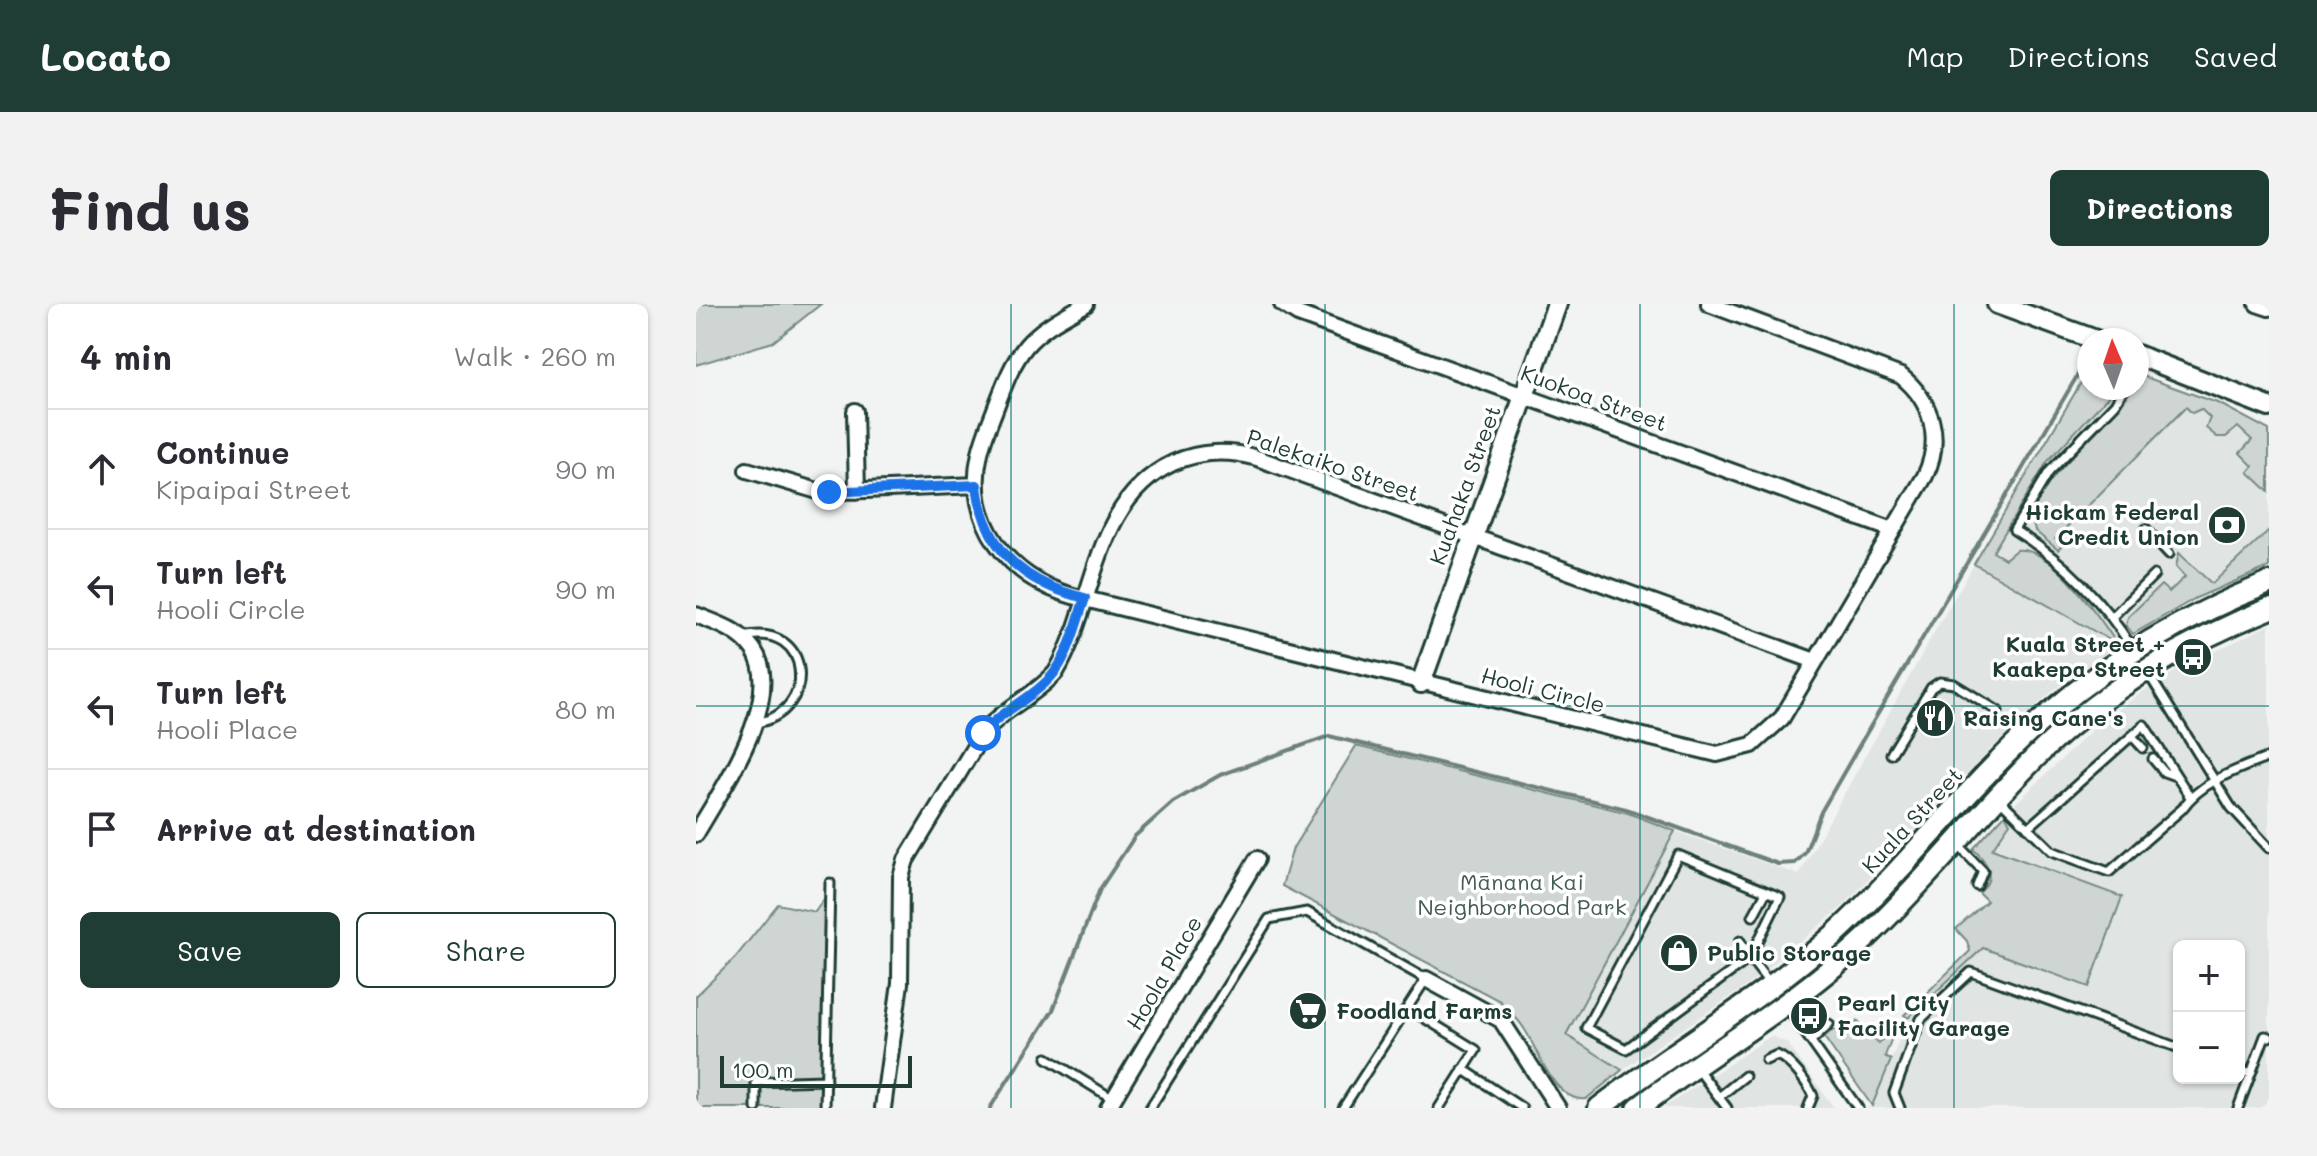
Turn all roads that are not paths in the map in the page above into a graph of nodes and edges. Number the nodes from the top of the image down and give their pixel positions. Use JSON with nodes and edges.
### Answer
{"nodes":[{"id":1,"x":1086,"y":304,"type":"edge"},
{"id":2,"x":1282,"y":304,"type":"edge"},
{"id":3,"x":1557,"y":304,"type":"edge"},
{"id":4,"x":1709,"y":304,"type":"edge"},
{"id":5,"x":1997,"y":304,"type":"edge"},
{"id":6,"x":2257,"y":304,"type":"edge"},
{"id":7,"x":2269,"y":308,"type":"edge"},
{"id":8,"x":2077,"y":333,"type":"edge"},
{"id":9,"x":2149,"y":360,"type":"edge"},
{"id":10,"x":1523,"y":396,"type":"junction"},
{"id":11,"x":2117,"y":400,"type":"edge"},
{"id":12,"x":2269,"y":407,"type":"edge"},
{"id":13,"x":855,"y":411,"type":"dead end"},
{"id":14,"x":747,"y":470,"type":"dead end"},
{"id":15,"x":977,"y":485,"type":"junction"},
{"id":16,"x":857,"y":491,"type":"junction"},
{"id":17,"x":2146,"y":529,"type":"dead end"},
{"id":18,"x":1893,"y":530,"type":"junction"},
{"id":19,"x":1472,"y":537,"type":"junction"},
{"id":20,"x":2169,"y":554,"type":"dead end"},
{"id":21,"x":2154,"y":575,"type":"dead end"},
{"id":22,"x":2269,"y":583,"type":"edge"},
{"id":23,"x":1085,"y":598,"type":"junction"},
{"id":24,"x":2269,"y":609,"type":"edge"},
{"id":25,"x":696,"y":615,"type":"edge"},
{"id":26,"x":2112,"y":617,"type":"junction"},
{"id":27,"x":743,"y":637,"type":"junction"},
{"id":28,"x":2134,"y":651,"type":"junction"},
{"id":29,"x":1815,"y":661,"type":"junction"},
{"id":30,"x":2147,"y":671,"type":"junction"},
{"id":31,"x":1421,"y":683,"type":"junction"},
{"id":32,"x":1998,"y":711,"type":"dead end"},
{"id":33,"x":755,"y":723,"type":"junction"},
{"id":34,"x":2132,"y":736,"type":"junction"},
{"id":35,"x":2143,"y":748,"type":"dead end"},
{"id":36,"x":1891,"y":754,"type":"dead end"},
{"id":37,"x":2269,"y":757,"type":"edge"},
{"id":38,"x":2153,"y":759,"type":"dead end"},
{"id":39,"x":2177,"y":777,"type":"junction"},
{"id":40,"x":2216,"y":781,"type":"junction"},
{"id":41,"x":2190,"y":797,"type":"junction"},
{"id":42,"x":1998,"y":798,"type":"junction"},
{"id":43,"x":2028,"y":828,"type":"junction"},
{"id":44,"x":696,"y":834,"type":"edge"},
{"id":45,"x":1957,"y":844,"type":"junction"},
{"id":46,"x":2269,"y":848,"type":"edge"},
{"id":47,"x":1257,"y":859,"type":"dead end"},
{"id":48,"x":830,"y":883,"type":"dead end"},
{"id":49,"x":1977,"y":886,"type":"dead end"},
{"id":50,"x":1766,"y":892,"type":"junction"},
{"id":51,"x":1753,"y":916,"type":"dead end"},
{"id":52,"x":1740,"y":941,"type":"dead end"},
{"id":53,"x":1750,"y":958,"type":"junction"},
{"id":54,"x":1426,"y":979,"type":"junction"},
{"id":55,"x":1771,"y":986,"type":"junction"},
{"id":56,"x":1786,"y":1006,"type":"junction"},
{"id":57,"x":1408,"y":1008,"type":"junction"},
{"id":58,"x":1829,"y":1024,"type":"dead end"},
{"id":59,"x":2269,"y":1037,"type":"edge"},
{"id":60,"x":1811,"y":1041,"type":"junction"},
{"id":61,"x":2173,"y":1046,"type":"edge"},
{"id":62,"x":1047,"y":1058,"type":"dead end"},
{"id":63,"x":1766,"y":1060,"type":"dead end"},
{"id":64,"x":1696,"y":1067,"type":"junction"},
{"id":65,"x":1463,"y":1069,"type":"junction"},
{"id":66,"x":2245,"y":1072,"type":"edge"},
{"id":67,"x":2250,"y":1074,"type":"junction"},
{"id":68,"x":1745,"y":1076,"type":"dead end"},
{"id":69,"x":826,"y":1080,"type":"junction"},
{"id":70,"x":1719,"y":1097,"type":"junction"},
{"id":71,"x":1110,"y":1104,"type":"edge"},
{"id":72,"x":1442,"y":1107,"type":"edge"},
{"id":73,"x":756,"y":1108,"type":"edge"},
{"id":74,"x":825,"y":1108,"type":"edge"},
{"id":75,"x":883,"y":1108,"type":"edge"},
{"id":76,"x":1150,"y":1108,"type":"edge"},
{"id":77,"x":1343,"y":1108,"type":"edge"},
{"id":78,"x":1522,"y":1108,"type":"edge"},
{"id":79,"x":1558,"y":1108,"type":"edge"},
{"id":80,"x":1599,"y":1108,"type":"edge"},
{"id":81,"x":1638,"y":1108,"type":"edge"},
{"id":82,"x":1727,"y":1108,"type":"edge"},
{"id":83,"x":1808,"y":1108,"type":"edge"},
{"id":84,"x":1858,"y":1108,"type":"edge"},
{"id":85,"x":1900,"y":1108,"type":"edge"},
{"id":86,"x":2238,"y":1108,"type":"edge"}],
"edges":[{"from":1,"to":15,"type":"street","name":"Hooli Circle"},
{"from":2,"to":10,"type":"street","name":"Kuokoa Street"},
{"from":3,"to":10,"type":"street","name":"Kuahaka Street"},
{"from":4,"to":18,"type":"street","name":"Hooli Circle"},
{"from":5,"to":8,"type":"street"},
{"from":6,"to":7,"type":"street"},
{"from":9,"to":12,"type":"street"},
{"from":10,"to":18,"type":"street","name":"Kuokoa Street"},
{"from":10,"to":19,"type":"street","name":"Kuahaka Street"},
{"from":11,"to":26,"type":"lane"},
{"from":13,"to":16,"type":"street"},
{"from":14,"to":16,"type":"street"},
{"from":15,"to":16,"type":"street"},
{"from":15,"to":23,"type":"street","name":"Hooli Circle"},
{"from":17,"to":20,"type":"lane"},
{"from":18,"to":29,"type":"street","name":"Hooli Circle"},
{"from":19,"to":23,"type":"street","name":"Palekaiko Street"},
{"from":19,"to":29,"type":"street","name":"Palekaiko Street"},
{"from":19,"to":31,"type":"street","name":"Kuahaka Street"},
{"from":21,"to":26,"type":"lane"},
{"from":22,"to":28,"type":"main road","name":"Kuala Street"},
{"from":23,"to":31,"type":"street","name":"Hooli Circle"},
{"from":23,"to":75,"type":"street","name":"Palekaiko Street"},
{"from":24,"to":30,"type":"main road"},
{"from":25,"to":27,"type":"street"},
{"from":26,"to":28,"type":"lane"},
{"from":27,"to":33,"type":"street"},
{"from":27,"to":33,"type":"lane"},
{"from":28,"to":30,"type":"main road"},
{"from":28,"to":55,"type":"main road","name":"Kuala Street"},
{"from":29,"to":31,"type":"street","name":"Hooli Circle"},
{"from":30,"to":40,"type":"lane"},
{"from":30,"to":42,"type":"main road"},
{"from":32,"to":36,"type":"lane"},
{"from":33,"to":44,"type":"street"},
{"from":34,"to":35,"type":"lane"},
{"from":34,"to":39,"type":"lane"},
{"from":34,"to":43,"type":"lane"},
{"from":37,"to":40,"type":"lane"},
{"from":38,"to":39,"type":"lane"},
{"from":39,"to":41,"type":"lane"},
{"from":40,"to":41,"type":"lane"},
{"from":40,"to":46,"type":"lane"},
{"from":41,"to":43,"type":"lane"},
{"from":42,"to":43,"type":"lane"},
{"from":42,"to":45,"type":"main road"},
{"from":45,"to":49,"type":"lane"},
{"from":45,"to":56,"type":"main road"},
{"from":47,"to":71,"type":"street","name":"Hoola Place"},
{"from":48,"to":69,"type":"lane"},
{"from":50,"to":51,"type":"lane"},
{"from":50,"to":53,"type":"lane"},
{"from":50,"to":53,"type":"lane"},
{"from":52,"to":53,"type":"lane"},
{"from":53,"to":55,"type":"lane"},
{"from":54,"to":57,"type":"lane"},
{"from":54,"to":76,"type":"lane"},
{"from":54,"to":79,"type":"street"},
{"from":55,"to":56,"type":"main road"},
{"from":55,"to":80,"type":"main road","name":"Kuala Street"},
{"from":56,"to":60,"type":"lane"},
{"from":56,"to":64,"type":"main road"},
{"from":57,"to":65,"type":"lane"},
{"from":57,"to":77,"type":"lane"},
{"from":58,"to":60,"type":"lane"},
{"from":59,"to":67,"type":"lane"},
{"from":60,"to":84,"type":"lane"},
{"from":61,"to":85,"type":"lane"},
{"from":62,"to":71,"type":"lane"},
{"from":63,"to":83,"type":"lane"},
{"from":64,"to":70,"type":"lane"},
{"from":64,"to":81,"type":"main road"},
{"from":65,"to":72,"type":"lane"},
{"from":65,"to":78,"type":"lane"},
{"from":66,"to":67,"type":"lane"},
{"from":67,"to":86,"type":"lane"},
{"from":68,"to":70,"type":"lane"},
{"from":69,"to":73,"type":"lane"},
{"from":69,"to":74,"type":"lane"},
{"from":70,"to":82,"type":"lane"}]}
